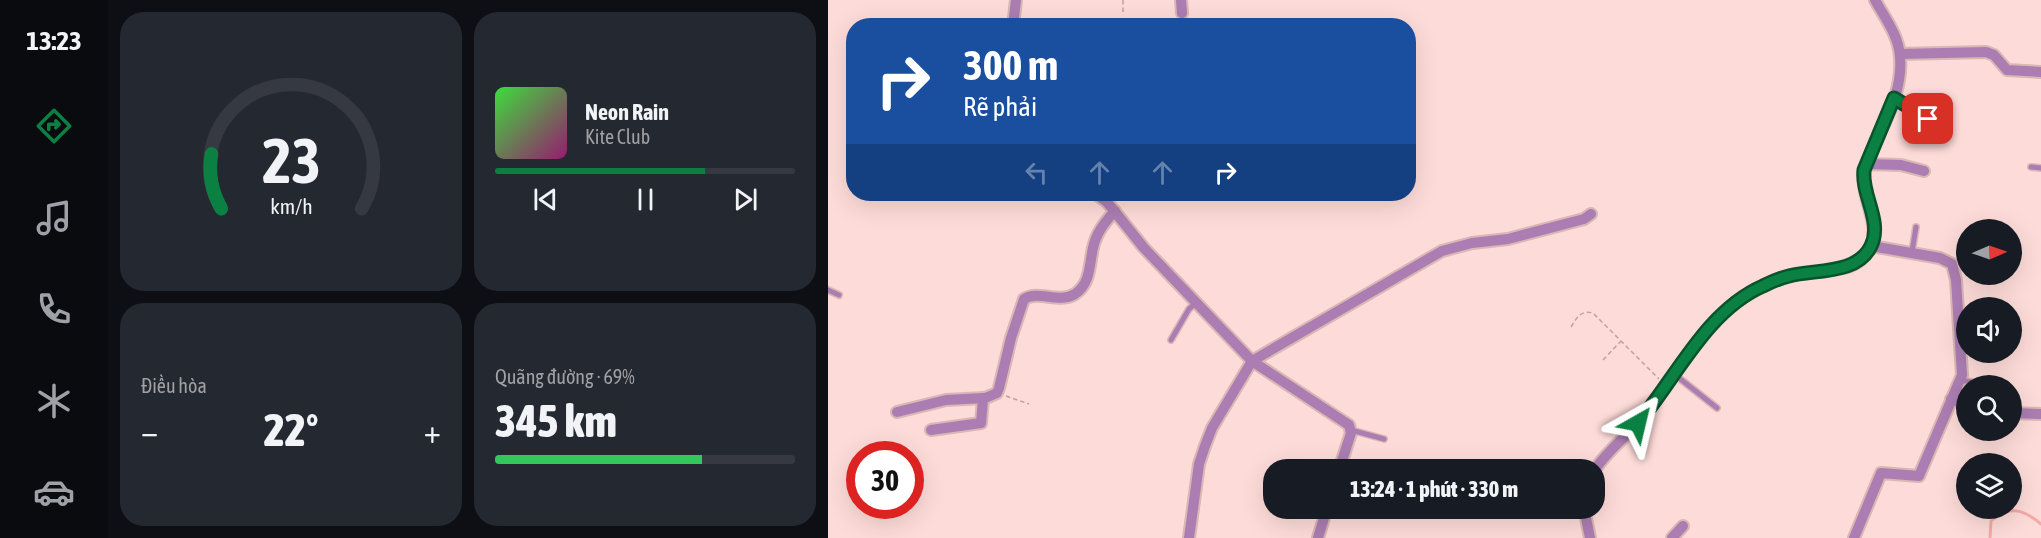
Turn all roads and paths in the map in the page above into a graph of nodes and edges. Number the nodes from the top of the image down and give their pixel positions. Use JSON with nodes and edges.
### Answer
{"nodes":[{"id":1,"x":1016,"y":0,"type":"edge"},
{"id":2,"x":1123,"y":0,"type":"edge"},
{"id":3,"x":1181,"y":0,"type":"edge"},
{"id":4,"x":1879,"y":2,"type":"edge"},
{"id":5,"x":1182,"y":13,"type":"dead end"},
{"id":6,"x":1123,"y":14,"type":"dead end"},
{"id":7,"x":1014,"y":18,"type":"edge"},
{"id":8,"x":1900,"y":54,"type":"junction"},
{"id":9,"x":2041,"y":72,"type":"edge"},
{"id":10,"x":1896,"y":97,"type":"junction"},
{"id":11,"x":1928,"y":119,"type":"dead end"},
{"id":12,"x":1867,"y":164,"type":"junction"},
{"id":13,"x":2031,"y":167,"type":"dead end"},
{"id":14,"x":2041,"y":168,"type":"edge"},
{"id":15,"x":1924,"y":171,"type":"dead end"},
{"id":16,"x":1103,"y":201,"type":"edge"},
{"id":17,"x":1114,"y":211,"type":"junction"},
{"id":18,"x":1591,"y":214,"type":"dead end"},
{"id":19,"x":1916,"y":227,"type":"dead end"},
{"id":20,"x":1871,"y":246,"type":"junction"},
{"id":21,"x":1912,"y":252,"type":"junction"},
{"id":22,"x":828,"y":290,"type":"edge"},
{"id":23,"x":839,"y":295,"type":"dead end"},
{"id":24,"x":1196,"y":303,"type":"junction"},
{"id":25,"x":1571,"y":327,"type":"dead end"},
{"id":26,"x":1171,"y":340,"type":"dead end"},
{"id":27,"x":1622,"y":340,"type":"junction"},
{"id":28,"x":1603,"y":360,"type":"dead end"},
{"id":29,"x":1252,"y":361,"type":"junction"},
{"id":30,"x":1674,"y":374,"type":"junction"},
{"id":31,"x":1960,"y":375,"type":"edge"},
{"id":32,"x":1666,"y":386,"type":"junction"},
{"id":33,"x":1956,"y":388,"type":"edge"},
{"id":34,"x":997,"y":393,"type":"junction"},
{"id":35,"x":984,"y":398,"type":"junction"},
{"id":36,"x":1951,"y":399,"type":"junction"},
{"id":37,"x":1956,"y":401,"type":"edge"},
{"id":38,"x":1029,"y":404,"type":"dead end"},
{"id":39,"x":1717,"y":408,"type":"dead end"},
{"id":40,"x":897,"y":412,"type":"dead end"},
{"id":41,"x":2022,"y":413,"type":"edge"},
{"id":42,"x":2041,"y":414,"type":"edge"},
{"id":43,"x":931,"y":430,"type":"dead end"},
{"id":44,"x":1351,"y":430,"type":"junction"},
{"id":45,"x":1384,"y":439,"type":"dead end"},
{"id":46,"x":1342,"y":459,"type":"edge"},
{"id":47,"x":1605,"y":459,"type":"edge"},
{"id":48,"x":1324,"y":519,"type":"edge"},
{"id":49,"x":1586,"y":519,"type":"edge"},
{"id":50,"x":1683,"y":526,"type":"dead end"},
{"id":51,"x":1188,"y":538,"type":"edge"},
{"id":52,"x":1318,"y":538,"type":"edge"},
{"id":53,"x":1590,"y":538,"type":"edge"},
{"id":54,"x":1672,"y":538,"type":"edge"},
{"id":55,"x":1854,"y":538,"type":"edge"}],
"edges":[{"from":1,"to":7,"type":"street"},
{"from":2,"to":6,"type":"path"},
{"from":3,"to":5,"type":"street"},
{"from":4,"to":8,"type":"street"},
{"from":8,"to":9,"type":"street"},
{"from":8,"to":10,"type":"street"},
{"from":10,"to":11,"type":"lane"},
{"from":10,"to":12,"type":"street"},
{"from":12,"to":15,"type":"street"},
{"from":12,"to":20,"type":"street"},
{"from":13,"to":14,"type":"lane"},
{"from":16,"to":17,"type":"street"},
{"from":17,"to":24,"type":"street"},
{"from":17,"to":34,"type":"street"},
{"from":18,"to":29,"type":"street"},
{"from":19,"to":21,"type":"lane"},
{"from":20,"to":21,"type":"street"},
{"from":20,"to":30,"type":"street"},
{"from":21,"to":31,"type":"street"},
{"from":22,"to":23,"type":"lane"},
{"from":24,"to":26,"type":"lane"},
{"from":24,"to":29,"type":"street"},
{"from":25,"to":27,"type":"path"},
{"from":27,"to":28,"type":"path"},
{"from":27,"to":32,"type":"path"},
{"from":29,"to":44,"type":"street"},
{"from":29,"to":51,"type":"street"},
{"from":30,"to":32,"type":"street"},
{"from":30,"to":39,"type":"lane"},
{"from":32,"to":47,"type":"street"},
{"from":33,"to":36,"type":"street"},
{"from":34,"to":35,"type":"street"},
{"from":34,"to":38,"type":"path"},
{"from":35,"to":40,"type":"street"},
{"from":35,"to":43,"type":"street"},
{"from":36,"to":37,"type":"street"},
{"from":36,"to":55,"type":"street"},
{"from":41,"to":42,"type":"street"},
{"from":44,"to":45,"type":"lane"},
{"from":44,"to":46,"type":"street"},
{"from":48,"to":52,"type":"street"},
{"from":49,"to":53,"type":"street"},
{"from":50,"to":54,"type":"street"}]}
